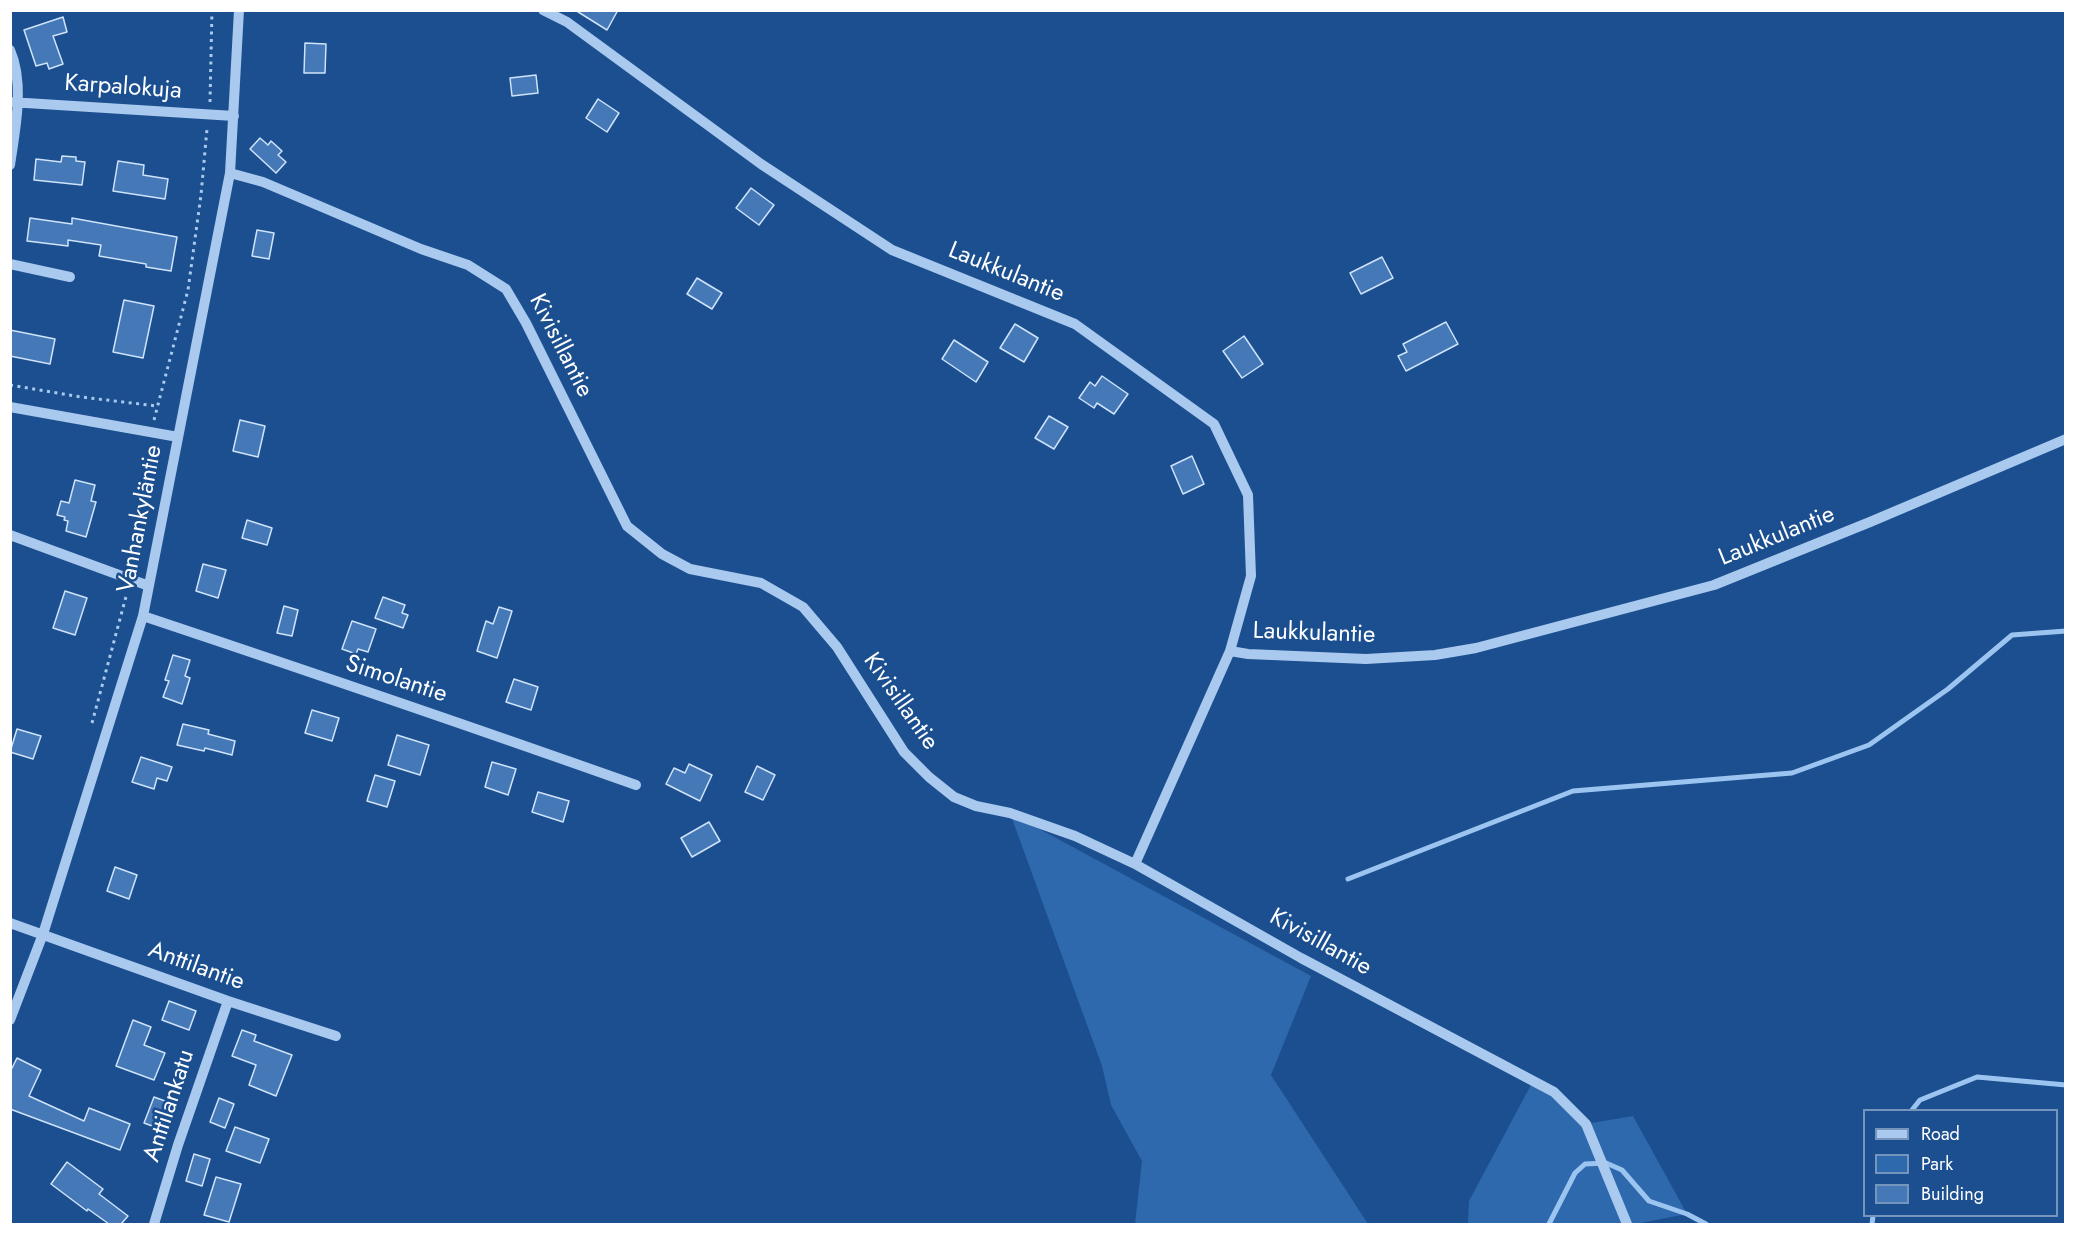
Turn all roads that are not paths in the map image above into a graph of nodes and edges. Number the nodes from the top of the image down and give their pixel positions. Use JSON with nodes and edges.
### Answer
{"nodes":[{"id":1,"x":239,"y":10,"type":"edge"},
{"id":2,"x":543,"y":10,"type":"edge"},
{"id":3,"x":10,"y":50,"type":"edge"},
{"id":4,"x":14,"y":102,"type":"edge"},
{"id":5,"x":234,"y":116,"type":"junction"},
{"id":6,"x":10,"y":165,"type":"edge"},
{"id":7,"x":230,"y":174,"type":"junction"},
{"id":8,"x":10,"y":264,"type":"edge"},
{"id":9,"x":70,"y":277,"type":"dead end"},
{"id":10,"x":10,"y":407,"type":"edge"},
{"id":11,"x":178,"y":436,"type":"junction"},
{"id":12,"x":2066,"y":439,"type":"edge"},
{"id":13,"x":10,"y":535,"type":"edge"},
{"id":14,"x":149,"y":586,"type":"junction"},
{"id":15,"x":143,"y":616,"type":"junction"},
{"id":16,"x":1230,"y":651,"type":"junction"},
{"id":17,"x":636,"y":785,"type":"dead end"},
{"id":18,"x":1135,"y":864,"type":"junction"},
{"id":19,"x":10,"y":923,"type":"edge"},
{"id":20,"x":43,"y":934,"type":"junction"},
{"id":21,"x":228,"y":1001,"type":"junction"},
{"id":22,"x":10,"y":1020,"type":"edge"},
{"id":23,"x":336,"y":1036,"type":"dead end"},
{"id":24,"x":154,"y":1224,"type":"edge"},
{"id":25,"x":1627,"y":1224,"type":"edge"}],
"edges":[{"from":1,"to":5,"type":"street","name":"Vanhankyläntie"},
{"from":2,"to":16,"type":"street","name":"Laukkulantie"},
{"from":3,"to":4,"type":"street"},
{"from":4,"to":5,"type":"street","name":"Karpalokuja"},
{"from":4,"to":6,"type":"street"},
{"from":5,"to":7,"type":"street","name":"Vanhankyläntie"},
{"from":7,"to":11,"type":"street","name":"Vanhankyläntie"},
{"from":7,"to":18,"type":"street","name":"Kivisillantie"},
{"from":8,"to":9,"type":"street"},
{"from":10,"to":11,"type":"street"},
{"from":11,"to":14,"type":"street","name":"Vanhankyläntie"},
{"from":12,"to":16,"type":"street","name":"Laukkulantie"},
{"from":13,"to":14,"type":"street"},
{"from":14,"to":15,"type":"street","name":"Vanhankyläntie"},
{"from":15,"to":17,"type":"street","name":"Simolantie"},
{"from":15,"to":20,"type":"street","name":"Vanhankyläntie"},
{"from":16,"to":18,"type":"street"},
{"from":18,"to":25,"type":"street","name":"Kivisillantie"},
{"from":19,"to":20,"type":"street","name":"Anttilantie"},
{"from":20,"to":21,"type":"street","name":"Anttilantie"},
{"from":20,"to":22,"type":"street","name":"Vanhankyläntie"},
{"from":21,"to":23,"type":"street","name":"Anttilantie"},
{"from":21,"to":24,"type":"street","name":"Anttilankatu"}]}
